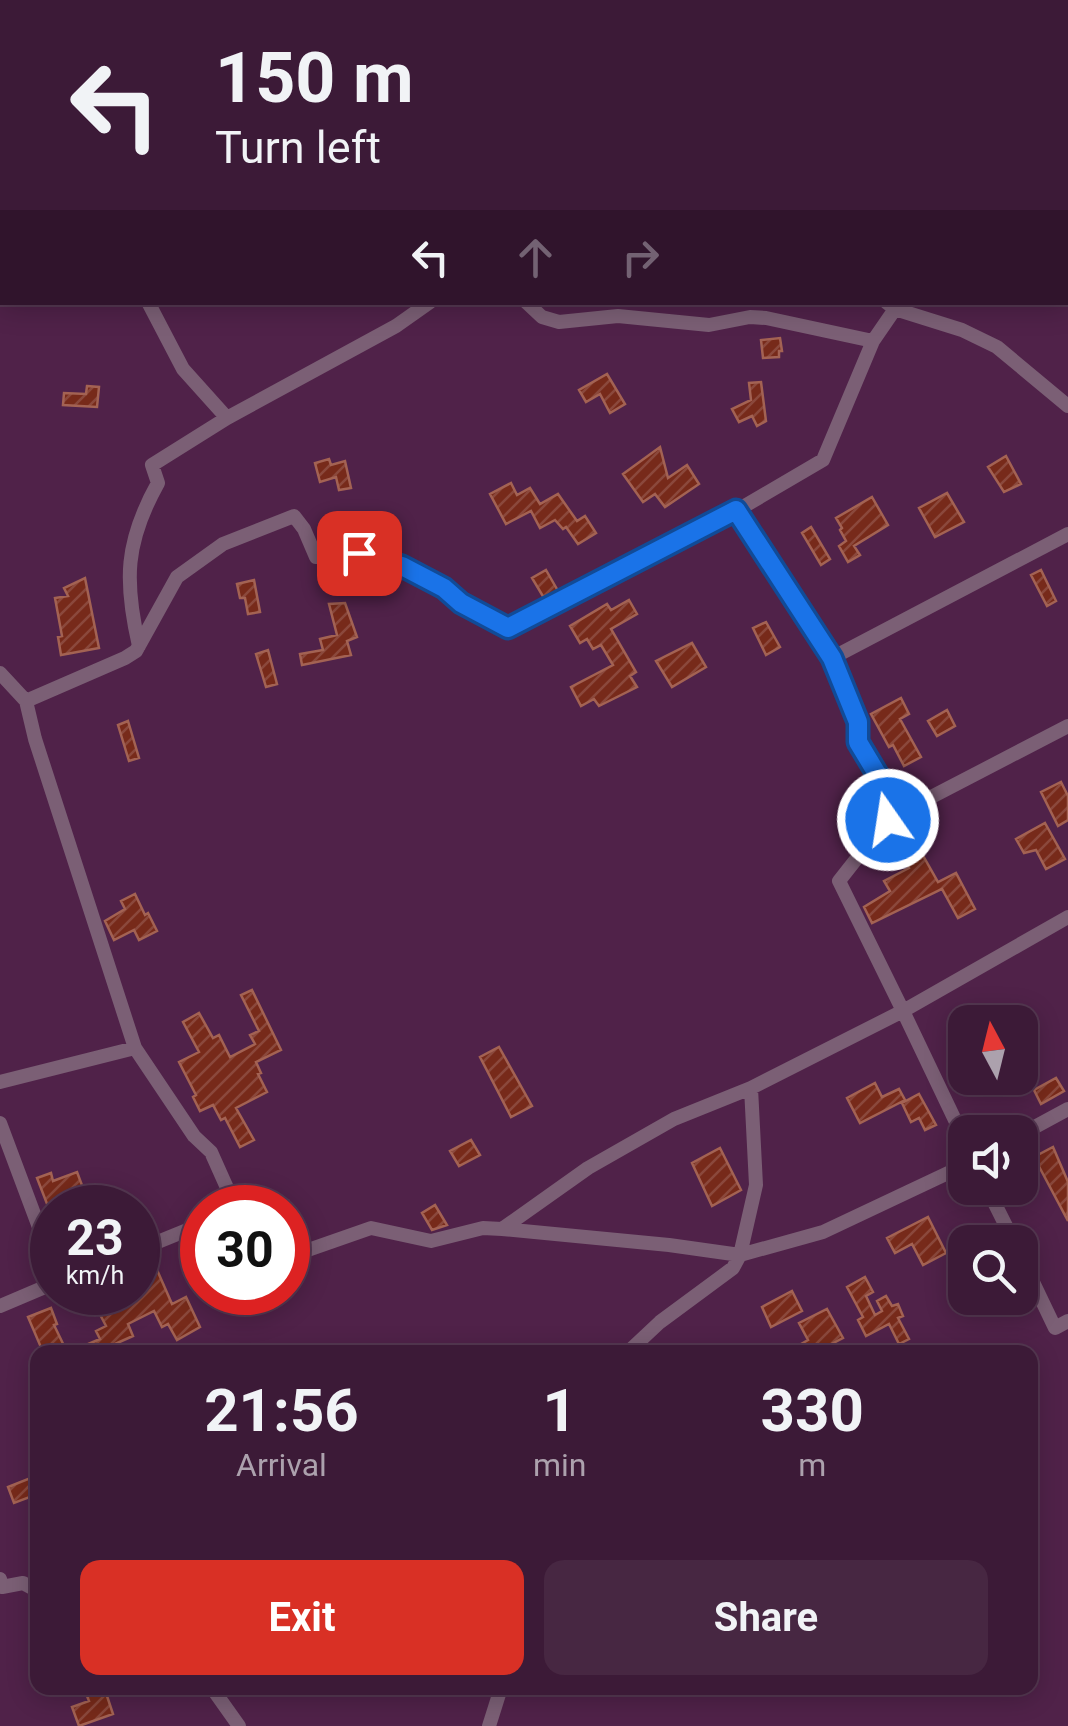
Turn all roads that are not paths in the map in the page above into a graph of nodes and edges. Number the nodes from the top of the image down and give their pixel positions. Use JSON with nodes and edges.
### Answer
{"nodes":[{"id":1,"x":150,"y":305,"type":"edge"},
{"id":2,"x":426,"y":305,"type":"edge"},
{"id":3,"x":529,"y":305,"type":"edge"},
{"id":4,"x":891,"y":306,"type":"edge"},
{"id":5,"x":873,"y":341,"type":"junction"},
{"id":6,"x":1068,"y":406,"type":"edge"},
{"id":7,"x":228,"y":418,"type":"junction"},
{"id":8,"x":736,"y":510,"type":"junction"},
{"id":9,"x":1068,"y":534,"type":"edge"},
{"id":10,"x":139,"y":646,"type":"junction"},
{"id":11,"x":832,"y":658,"type":"junction"},
{"id":12,"x":0,"y":673,"type":"edge"},
{"id":13,"x":26,"y":701,"type":"junction"},
{"id":14,"x":1068,"y":726,"type":"edge"},
{"id":15,"x":888,"y":820,"type":"junction"},
{"id":16,"x":1068,"y":917,"type":"edge"},
{"id":17,"x":903,"y":1011,"type":"junction"},
{"id":18,"x":135,"y":1048,"type":"junction"},
{"id":19,"x":0,"y":1082,"type":"edge"},
{"id":20,"x":752,"y":1088,"type":"junction"},
{"id":21,"x":1068,"y":1109,"type":"edge"},
{"id":22,"x":953,"y":1115,"type":"edge"},
{"id":23,"x":0,"y":1124,"type":"edge"},
{"id":24,"x":1038,"y":1125,"type":"edge"},
{"id":25,"x":948,"y":1172,"type":"edge"},
{"id":26,"x":226,"y":1185,"type":"edge"},
{"id":27,"x":30,"y":1204,"type":"edge"},
{"id":28,"x":502,"y":1229,"type":"junction"},
{"id":29,"x":310,"y":1249,"type":"edge"},
{"id":30,"x":740,"y":1255,"type":"junction"},
{"id":31,"x":30,"y":1293,"type":"edge"},
{"id":32,"x":1038,"y":1293,"type":"edge"},
{"id":33,"x":0,"y":1306,"type":"edge"},
{"id":34,"x":1068,"y":1322,"type":"edge"},
{"id":35,"x":641,"y":1345,"type":"edge"},
{"id":36,"x":0,"y":1579,"type":"edge"},
{"id":37,"x":30,"y":1587,"type":"edge"},
{"id":38,"x":217,"y":1695,"type":"edge"},
{"id":39,"x":499,"y":1695,"type":"edge"},
{"id":40,"x":239,"y":1726,"type":"edge"},
{"id":41,"x":488,"y":1726,"type":"edge"}],
"edges":[{"from":1,"to":7,"type":"street"},
{"from":2,"to":7,"type":"street"},
{"from":3,"to":5,"type":"street"},
{"from":4,"to":5,"type":"street"},
{"from":4,"to":6,"type":"street"},
{"from":5,"to":8,"type":"street"},
{"from":7,"to":10,"type":"street"},
{"from":8,"to":10,"type":"street"},
{"from":8,"to":11,"type":"street"},
{"from":9,"to":11,"type":"street"},
{"from":10,"to":13,"type":"street"},
{"from":11,"to":15,"type":"street"},
{"from":12,"to":13,"type":"street"},
{"from":13,"to":18,"type":"street"},
{"from":14,"to":15,"type":"street"},
{"from":15,"to":17,"type":"street"},
{"from":16,"to":17,"type":"street"},
{"from":17,"to":20,"type":"street"},
{"from":17,"to":22,"type":"street"},
{"from":18,"to":19,"type":"street"},
{"from":18,"to":26,"type":"street"},
{"from":20,"to":28,"type":"street"},
{"from":20,"to":30,"type":"street"},
{"from":21,"to":24,"type":"street"},
{"from":23,"to":27,"type":"street"},
{"from":25,"to":30,"type":"street"},
{"from":28,"to":29,"type":"street"},
{"from":28,"to":30,"type":"street"},
{"from":30,"to":35,"type":"street"},
{"from":31,"to":33,"type":"street"},
{"from":32,"to":34,"type":"street"},
{"from":36,"to":37,"type":"street"},
{"from":38,"to":40,"type":"street"},
{"from":39,"to":41,"type":"street"}]}
